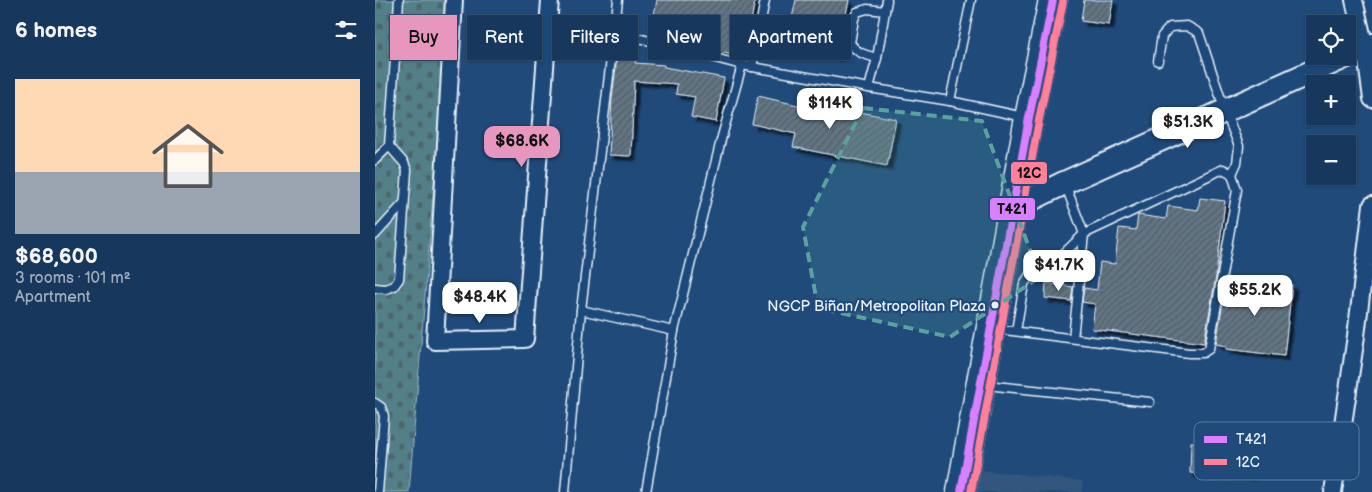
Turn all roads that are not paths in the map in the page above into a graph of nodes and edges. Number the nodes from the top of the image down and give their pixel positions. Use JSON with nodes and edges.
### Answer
{"nodes":[{"id":1,"x":399,"y":0,"type":"edge"},
{"id":2,"x":454,"y":0,"type":"edge"},
{"id":3,"x":551,"y":0,"type":"edge"},
{"id":4,"x":618,"y":0,"type":"edge"},
{"id":5,"x":765,"y":0,"type":"edge"},
{"id":6,"x":887,"y":0,"type":"edge"},
{"id":7,"x":971,"y":0,"type":"edge"},
{"id":8,"x":1053,"y":0,"type":"edge"},
{"id":9,"x":1353,"y":0,"type":"edge"},
{"id":10,"x":885,"y":11,"type":"junction"},
{"id":11,"x":617,"y":15,"type":"edge"},
{"id":12,"x":638,"y":38,"type":"edge"},
{"id":13,"x":1358,"y":51,"type":"edge"},
{"id":14,"x":877,"y":58,"type":"junction"},
{"id":15,"x":612,"y":60,"type":"edge"},
{"id":16,"x":1158,"y":61,"type":"dead end"},
{"id":17,"x":742,"y":65,"type":"junction"},
{"id":18,"x":752,"y":67,"type":"junction"},
{"id":19,"x":869,"y":88,"type":"junction"},
{"id":20,"x":1372,"y":99,"type":"edge"},
{"id":21,"x":950,"y":100,"type":"junction"},
{"id":22,"x":1225,"y":112,"type":"junction"},
{"id":23,"x":1029,"y":118,"type":"junction"},
{"id":24,"x":389,"y":146,"type":"junction"},
{"id":25,"x":375,"y":160,"type":"edge"},
{"id":26,"x":1232,"y":174,"type":"junction"},
{"id":27,"x":1064,"y":183,"type":"junction"},
{"id":28,"x":404,"y":203,"type":"junction"},
{"id":29,"x":1372,"y":204,"type":"edge"},
{"id":30,"x":1013,"y":208,"type":"junction"},
{"id":31,"x":1084,"y":234,"type":"junction"},
{"id":32,"x":375,"y":235,"type":"edge"},
{"id":33,"x":375,"y":288,"type":"edge"},
{"id":34,"x":581,"y":310,"type":"junction"},
{"id":35,"x":1004,"y":330,"type":"junction"},
{"id":36,"x":673,"y":331,"type":"junction"},
{"id":37,"x":1073,"y":338,"type":"junction"},
{"id":38,"x":981,"y":385,"type":"junction"},
{"id":39,"x":1151,"y":402,"type":"dead end"},
{"id":40,"x":375,"y":403,"type":"edge"},
{"id":41,"x":1343,"y":422,"type":"edge"},
{"id":42,"x":378,"y":492,"type":"edge"},
{"id":43,"x":565,"y":492,"type":"edge"},
{"id":44,"x":646,"y":492,"type":"edge"},
{"id":45,"x":961,"y":492,"type":"edge"}],
"edges":[{"from":1,"to":24,"type":"lane"},
{"from":2,"to":3,"type":"street"},
{"from":4,"to":11,"type":"lane"},
{"from":5,"to":18,"type":"lane"},
{"from":6,"to":10,"type":"lane"},
{"from":7,"to":21,"type":"lane"},
{"from":8,"to":23,"type":"highway"},
{"from":9,"to":13,"type":"street"},
{"from":10,"to":14,"type":"lane"},
{"from":10,"to":14,"type":"lane"},
{"from":12,"to":17,"type":"lane"},
{"from":13,"to":20,"type":"street"},
{"from":13,"to":22,"type":"street"},
{"from":14,"to":19,"type":"lane"},
{"from":15,"to":34,"type":"lane"},
{"from":16,"to":22,"type":"lane"},
{"from":17,"to":18,"type":"lane"},
{"from":17,"to":36,"type":"lane"},
{"from":18,"to":19,"type":"lane"},
{"from":19,"to":21,"type":"lane"},
{"from":21,"to":23,"type":"lane"},
{"from":22,"to":26,"type":"lane"},
{"from":22,"to":27,"type":"street"},
{"from":23,"to":30,"type":"highway"},
{"from":24,"to":25,"type":"lane"},
{"from":24,"to":28,"type":"lane"},
{"from":26,"to":31,"type":"lane"},
{"from":26,"to":37,"type":"lane"},
{"from":27,"to":30,"type":"street"},
{"from":27,"to":31,"type":"lane"},
{"from":28,"to":32,"type":"lane"},
{"from":28,"to":33,"type":"lane"},
{"from":29,"to":41,"type":"street"},
{"from":30,"to":35,"type":"highway"},
{"from":31,"to":35,"type":"lane"},
{"from":31,"to":37,"type":"lane"},
{"from":34,"to":36,"type":"lane"},
{"from":34,"to":43,"type":"lane"},
{"from":35,"to":37,"type":"lane"},
{"from":35,"to":38,"type":"highway"},
{"from":36,"to":44,"type":"lane"},
{"from":38,"to":39,"type":"lane"},
{"from":38,"to":45,"type":"highway"},
{"from":40,"to":42,"type":"lane"}]}
